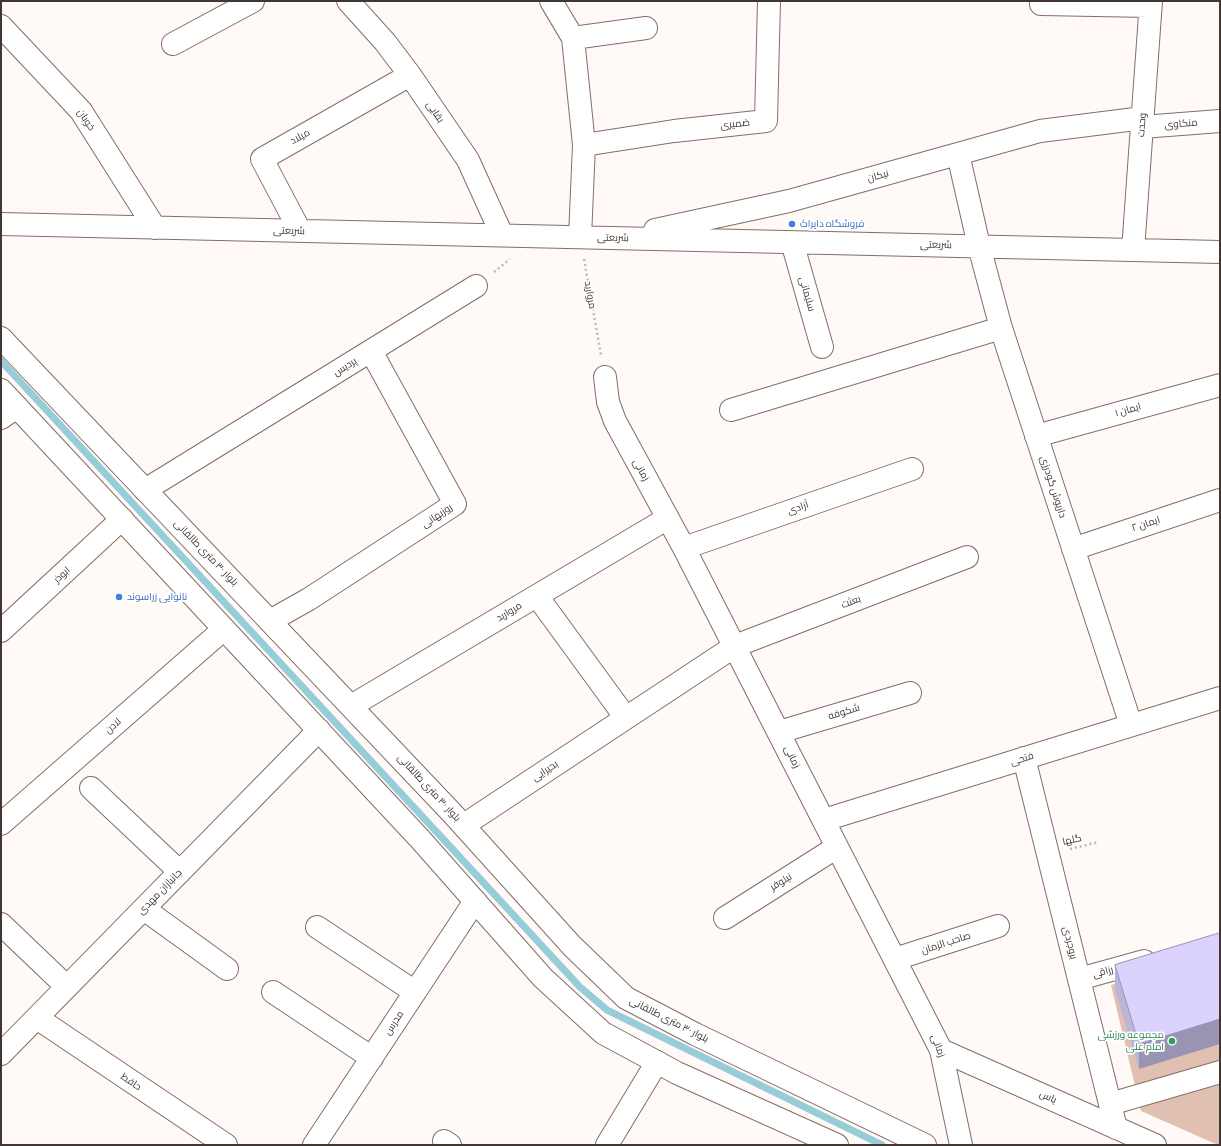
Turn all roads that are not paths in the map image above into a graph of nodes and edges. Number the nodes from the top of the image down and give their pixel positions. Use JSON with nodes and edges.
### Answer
{"nodes":[{"id":1,"x":253,"y":1,"type":"edge"},
{"id":2,"x":348,"y":1,"type":"edge"},
{"id":3,"x":551,"y":1,"type":"edge"},
{"id":4,"x":769,"y":1,"type":"edge"},
{"id":5,"x":1041,"y":1,"type":"edge"},
{"id":6,"x":1150,"y":3,"type":"edge"},
{"id":7,"x":1,"y":26,"type":"edge"},
{"id":8,"x":646,"y":28,"type":"dead end"},
{"id":9,"x":573,"y":38,"type":"junction"},
{"id":10,"x":173,"y":44,"type":"dead end"},
{"id":11,"x":410,"y":75,"type":"junction"},
{"id":12,"x":1220,"y":121,"type":"edge"},
{"id":13,"x":1142,"y":123,"type":"junction"},
{"id":14,"x":584,"y":145,"type":"junction"},
{"id":15,"x":958,"y":154,"type":"junction"},
{"id":16,"x":2,"y":225,"type":"edge"},
{"id":17,"x":155,"y":228,"type":"junction"},
{"id":18,"x":300,"y":231,"type":"junction"},
{"id":19,"x":502,"y":235,"type":"junction"},
{"id":20,"x":580,"y":237,"type":"junction"},
{"id":21,"x":614,"y":238,"type":"junction"},
{"id":22,"x":792,"y":242,"type":"junction"},
{"id":23,"x":979,"y":246,"type":"junction"},
{"id":24,"x":1133,"y":250,"type":"junction"},
{"id":25,"x":1220,"y":252,"type":"edge"},
{"id":26,"x":476,"y":286,"type":"road end"},
{"id":27,"x":1001,"y":328,"type":"junction"},
{"id":28,"x":1,"y":338,"type":"edge"},
{"id":29,"x":822,"y":347,"type":"dead end"},
{"id":30,"x":371,"y":351,"type":"junction"},
{"id":31,"x":605,"y":377,"type":"road end"},
{"id":32,"x":1220,"y":385,"type":"edge"},
{"id":33,"x":1,"y":390,"type":"edge"},
{"id":34,"x":731,"y":410,"type":"dead end"},
{"id":35,"x":9,"y":412,"type":"edge"},
{"id":36,"x":1036,"y":436,"type":"junction"},
{"id":37,"x":912,"y":469,"type":"dead end"},
{"id":38,"x":145,"y":490,"type":"junction"},
{"id":39,"x":1220,"y":500,"type":"edge"},
{"id":40,"x":668,"y":518,"type":"junction"},
{"id":41,"x":122,"y":520,"type":"junction"},
{"id":42,"x":684,"y":548,"type":"junction"},
{"id":43,"x":1073,"y":549,"type":"junction"},
{"id":44,"x":967,"y":557,"type":"dead end"},
{"id":45,"x":537,"y":596,"type":"junction"},
{"id":46,"x":270,"y":621,"type":"junction"},
{"id":47,"x":224,"y":629,"type":"junction"},
{"id":48,"x":1,"y":631,"type":"edge"},
{"id":49,"x":735,"y":646,"type":"junction"},
{"id":50,"x":910,"y":693,"type":"dead end"},
{"id":51,"x":1220,"y":698,"type":"edge"},
{"id":52,"x":351,"y":706,"type":"junction"},
{"id":53,"x":626,"y":718,"type":"junction"},
{"id":54,"x":1131,"y":725,"type":"junction"},
{"id":55,"x":319,"y":730,"type":"junction"},
{"id":56,"x":779,"y":732,"type":"junction"},
{"id":57,"x":1024,"y":758,"type":"junction"},
{"id":58,"x":91,"y":788,"type":"dead end"},
{"id":59,"x":824,"y":820,"type":"junction"},
{"id":60,"x":1,"y":824,"type":"edge"},
{"id":61,"x":464,"y":825,"type":"junction"},
{"id":62,"x":837,"y":847,"type":"junction"},
{"id":63,"x":180,"y":872,"type":"junction"},
{"id":64,"x":475,"y":901,"type":"junction"},
{"id":65,"x":144,"y":909,"type":"junction"},
{"id":66,"x":725,"y":918,"type":"dead end"},
{"id":67,"x":1,"y":924,"type":"edge"},
{"id":68,"x":998,"y":926,"type":"dead end"},
{"id":69,"x":317,"y":927,"type":"dead end"},
{"id":70,"x":1161,"y":956,"type":"edge"},
{"id":71,"x":895,"y":959,"type":"junction"},
{"id":72,"x":227,"y":969,"type":"dead end"},
{"id":73,"x":1079,"y":979,"type":"junction"},
{"id":74,"x":67,"y":987,"type":"junction"},
{"id":75,"x":273,"y":992,"type":"dead end"},
{"id":76,"x":415,"y":992,"type":"junction"},
{"id":77,"x":36,"y":1018,"type":"junction"},
{"id":78,"x":941,"y":1050,"type":"junction"},
{"id":79,"x":1,"y":1054,"type":"edge"},
{"id":80,"x":372,"y":1058,"type":"junction"},
{"id":81,"x":657,"y":1062,"type":"junction"},
{"id":82,"x":1220,"y":1072,"type":"edge"},
{"id":83,"x":1110,"y":1104,"type":"junction"},
{"id":84,"x":1116,"y":1128,"type":"junction"},
{"id":85,"x":226,"y":1145,"type":"edge"},
{"id":86,"x":314,"y":1145,"type":"edge"},
{"id":87,"x":607,"y":1145,"type":"edge"},
{"id":88,"x":837,"y":1145,"type":"edge"},
{"id":89,"x":925,"y":1145,"type":"edge"},
{"id":90,"x":962,"y":1145,"type":"edge"},
{"id":91,"x":1155,"y":1145,"type":"edge"}],
"edges":[{"from":1,"to":10,"type":"street"},
{"from":2,"to":11,"type":"street","name":"بقایی"},
{"from":3,"to":9,"type":"street"},
{"from":4,"to":14,"type":"street","name":"ضمیری"},
{"from":5,"to":6,"type":"street"},
{"from":6,"to":13,"type":"street","name":"وحدت"},
{"from":7,"to":17,"type":"street","name":"خوبان"},
{"from":8,"to":9,"type":"street"},
{"from":9,"to":14,"type":"street"},
{"from":11,"to":18,"type":"street","name":"میلاد"},
{"from":11,"to":19,"type":"street","name":"بقایی"},
{"from":12,"to":13,"type":"street","name":"منکاوی"},
{"from":13,"to":15,"type":"street","name":"نیکان"},
{"from":13,"to":24,"type":"street","name":"وحدت"},
{"from":14,"to":20,"type":"street"},
{"from":15,"to":21,"type":"street","name":"نیکان"},
{"from":15,"to":23,"type":"street","name":"داریوش گودرزی"},
{"from":16,"to":17,"type":"street","name":"شریعتی"},
{"from":17,"to":18,"type":"street","name":"شریعتی"},
{"from":18,"to":19,"type":"street","name":"شریعتی"},
{"from":19,"to":20,"type":"street","name":"شریعتی"},
{"from":20,"to":21,"type":"street","name":"شریعتی"},
{"from":21,"to":22,"type":"street","name":"شریعتی"},
{"from":22,"to":23,"type":"street","name":"شریعتی"},
{"from":22,"to":29,"type":"street","name":"سلیمانی"},
{"from":23,"to":24,"type":"street","name":"شریعتی"},
{"from":23,"to":27,"type":"street","name":"داریوش گودرزی"},
{"from":24,"to":25,"type":"street","name":"شریعتی"},
{"from":26,"to":30,"type":"street","name":"پردیس"},
{"from":27,"to":34,"type":"street"},
{"from":27,"to":36,"type":"street","name":"داریوش گودرزی"},
{"from":28,"to":38,"type":"street","name":"بلوار ۳۰ متری طالقانی"},
{"from":30,"to":38,"type":"street","name":"پردیس"},
{"from":30,"to":46,"type":"street","name":"روزبهانی"},
{"from":31,"to":40,"type":"street","name":"زمانی"},
{"from":32,"to":36,"type":"street","name":"ایمان ۱"},
{"from":33,"to":35,"type":"street"},
{"from":35,"to":41,"type":"street"},
{"from":36,"to":43,"type":"street","name":"داریوش گودرزی"},
{"from":37,"to":42,"type":"street","name":"آزادی"},
{"from":38,"to":46,"type":"street","name":"بلوار ۳۰ متری طالقانی"},
{"from":39,"to":43,"type":"street","name":"ایمان ۲"},
{"from":40,"to":42,"type":"street","name":"زمانی"},
{"from":40,"to":45,"type":"street","name":"مروارید"},
{"from":41,"to":47,"type":"street"},
{"from":41,"to":48,"type":"street","name":"ابوذر"},
{"from":42,"to":49,"type":"street","name":"زمانی"},
{"from":43,"to":54,"type":"street","name":"داریوش گودرزی"},
{"from":44,"to":49,"type":"street","name":"بعثت"},
{"from":45,"to":52,"type":"street","name":"مروارید"},
{"from":45,"to":53,"type":"street"},
{"from":46,"to":52,"type":"street","name":"بلوار ۳۰ متری طالقانی"},
{"from":47,"to":55,"type":"street"},
{"from":47,"to":60,"type":"street","name":"لادن"},
{"from":49,"to":53,"type":"street","name":"بحیرایی"},
{"from":49,"to":56,"type":"street","name":"زمانی"},
{"from":50,"to":56,"type":"street","name":"شکوفه"},
{"from":51,"to":54,"type":"street","name":"فتحی"},
{"from":52,"to":61,"type":"street","name":"بلوار ۳۰ متری طالقانی"},
{"from":53,"to":61,"type":"street","name":"بحیرایی"},
{"from":54,"to":57,"type":"street","name":"فتحی"},
{"from":55,"to":63,"type":"street","name":"جانبازان مهدی"},
{"from":55,"to":64,"type":"street"},
{"from":56,"to":59,"type":"street","name":"زمانی"},
{"from":57,"to":59,"type":"street","name":"فتحی"},
{"from":57,"to":73,"type":"street","name":"بروجردی"},
{"from":58,"to":63,"type":"street"},
{"from":59,"to":62,"type":"street","name":"زمانی"},
{"from":61,"to":89,"type":"street","name":"بلوار ۳۰ متری طالقانی"},
{"from":62,"to":66,"type":"street","name":"نیلوفر"},
{"from":62,"to":71,"type":"street","name":"زمانی"},
{"from":63,"to":65,"type":"street","name":"جانبازان مهدی"},
{"from":64,"to":76,"type":"street","name":"مدرس"},
{"from":64,"to":81,"type":"street"},
{"from":65,"to":72,"type":"street"},
{"from":65,"to":74,"type":"street","name":"جانبازان مهدی"},
{"from":67,"to":74,"type":"street"},
{"from":68,"to":71,"type":"street","name":"صاحب الزمان"},
{"from":69,"to":76,"type":"street"},
{"from":70,"to":73,"type":"street","name":"رزاقی"},
{"from":71,"to":78,"type":"street","name":"زمانی"},
{"from":73,"to":83,"type":"street","name":"بروجردی"},
{"from":74,"to":77,"type":"street","name":"جانبازان مهدی"},
{"from":75,"to":80,"type":"street"},
{"from":76,"to":80,"type":"street","name":"مدرس"},
{"from":77,"to":79,"type":"street","name":"جانبازان مهدی"},
{"from":77,"to":85,"type":"street","name":"حافظ"},
{"from":78,"to":84,"type":"street","name":"یاس"},
{"from":78,"to":90,"type":"street","name":"زمانی"},
{"from":80,"to":86,"type":"street","name":"مدرس"},
{"from":81,"to":87,"type":"street"},
{"from":81,"to":88,"type":"street"},
{"from":82,"to":83,"type":"street"},
{"from":83,"to":84,"type":"street","name":"بروجردی"},
{"from":84,"to":91,"type":"street","name":"یاس"}]}
